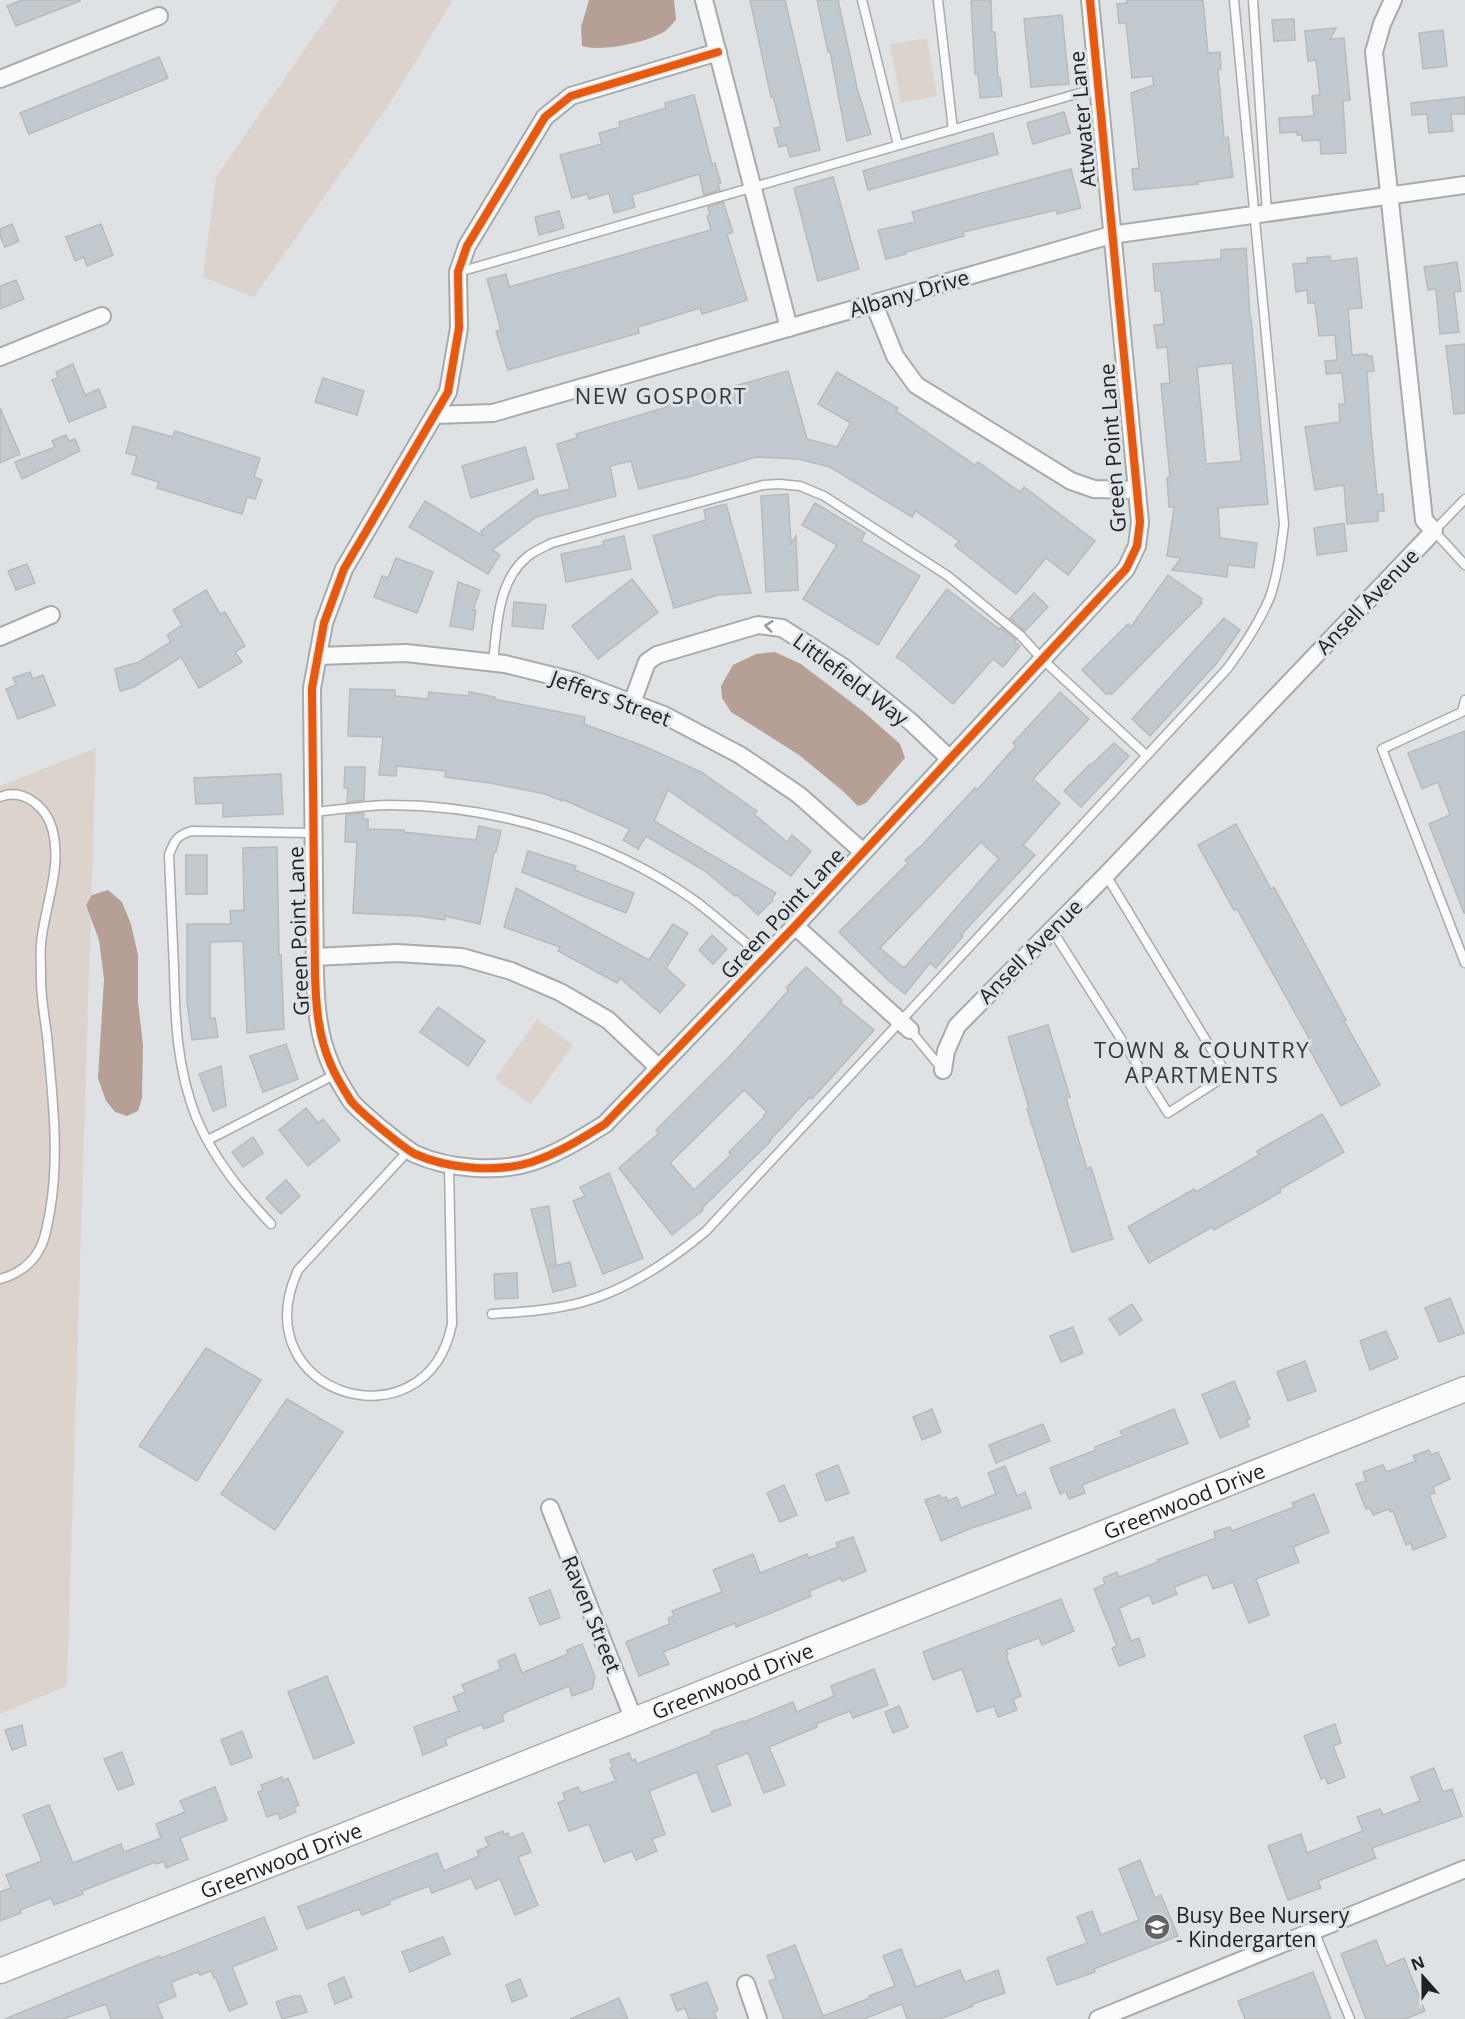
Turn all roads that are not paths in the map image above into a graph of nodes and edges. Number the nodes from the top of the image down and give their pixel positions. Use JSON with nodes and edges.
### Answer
{"nodes":[{"id":1,"x":704,"y":0,"type":"edge"},
{"id":2,"x":862,"y":0,"type":"edge"},
{"id":3,"x":938,"y":0,"type":"edge"},
{"id":4,"x":1090,"y":0,"type":"edge"},
{"id":5,"x":1234,"y":0,"type":"edge"},
{"id":6,"x":1253,"y":0,"type":"edge"},
{"id":7,"x":1393,"y":0,"type":"edge"},
{"id":8,"x":159,"y":16,"type":"dead end"},
{"id":9,"x":718,"y":52,"type":"junction"},
{"id":10,"x":0,"y":79,"type":"edge"},
{"id":11,"x":1097,"y":88,"type":"junction"},
{"id":12,"x":953,"y":130,"type":"junction"},
{"id":13,"x":898,"y":145,"type":"junction"},
{"id":14,"x":1465,"y":185,"type":"edge"},
{"id":15,"x":753,"y":187,"type":"junction"},
{"id":16,"x":1390,"y":196,"type":"junction"},
{"id":17,"x":1261,"y":214,"type":"junction"},
{"id":18,"x":1111,"y":235,"type":"junction"},
{"id":19,"x":458,"y":272,"type":"junction"},
{"id":20,"x":874,"y":304,"type":"junction"},
{"id":21,"x":102,"y":316,"type":"dead end"},
{"id":22,"x":789,"y":328,"type":"junction"},
{"id":23,"x":0,"y":357,"type":"edge"},
{"id":24,"x":435,"y":415,"type":"junction"},
{"id":25,"x":1137,"y":490,"type":"junction"},
{"id":26,"x":1465,"y":499,"type":"edge"},
{"id":27,"x":1434,"y":531,"type":"junction"},
{"id":28,"x":1465,"y":566,"type":"edge"},
{"id":29,"x":51,"y":615,"type":"dead end"},
{"id":30,"x":0,"y":637,"type":"edge"},
{"id":31,"x":318,"y":656,"type":"junction"},
{"id":32,"x":1042,"y":659,"type":"junction"},
{"id":33,"x":493,"y":663,"type":"junction"},
{"id":34,"x":1465,"y":700,"type":"edge"},
{"id":35,"x":632,"y":703,"type":"junction"},
{"id":36,"x":1146,"y":755,"type":"junction"},
{"id":37,"x":950,"y":759,"type":"junction"},
{"id":38,"x":0,"y":797,"type":"edge"},
{"id":39,"x":313,"y":812,"type":"junction"},
{"id":40,"x":313,"y":833,"type":"junction"},
{"id":41,"x":863,"y":852,"type":"junction"},
{"id":42,"x":1106,"y":876,"type":"junction"},
{"id":43,"x":795,"y":926,"type":"junction"},
{"id":44,"x":1051,"y":930,"type":"junction"},
{"id":45,"x":314,"y":957,"type":"junction"},
{"id":46,"x":764,"y":958,"type":"junction"},
{"id":47,"x":1465,"y":963,"type":"edge"},
{"id":48,"x":905,"y":1026,"type":"junction"},
{"id":49,"x":659,"y":1068,"type":"junction"},
{"id":50,"x":944,"y":1071,"type":"joint"},
{"id":51,"x":336,"y":1074,"type":"junction"},
{"id":52,"x":208,"y":1140,"type":"junction"},
{"id":53,"x":409,"y":1150,"type":"junction"},
{"id":54,"x":449,"y":1164,"type":"junction"},
{"id":55,"x":271,"y":1224,"type":"dead end"},
{"id":56,"x":0,"y":1280,"type":"edge"},
{"id":57,"x":492,"y":1314,"type":"dead end"},
{"id":58,"x":1465,"y":1389,"type":"edge"},
{"id":59,"x":550,"y":1509,"type":"dead end"},
{"id":60,"x":634,"y":1720,"type":"junction"},
{"id":61,"x":1465,"y":1869,"type":"edge"},
{"id":62,"x":1314,"y":1931,"type":"junction"},
{"id":63,"x":0,"y":1971,"type":"edge"},
{"id":64,"x":746,"y":1984,"type":"dead end"},
{"id":65,"x":758,"y":2019,"type":"edge"},
{"id":66,"x":1098,"y":2019,"type":"edge"},
{"id":67,"x":1350,"y":2019,"type":"edge"}],
"edges":[{"from":1,"to":9,"type":"street"},
{"from":2,"to":13,"type":"lane"},
{"from":3,"to":12,"type":"lane"},
{"from":4,"to":11,"type":"street","name":"Attwater Lane"},
{"from":5,"to":17,"type":"lane"},
{"from":6,"to":17,"type":"lane"},
{"from":7,"to":16,"type":"street","name":"Ansell Avenue"},
{"from":8,"to":10,"type":"street"},
{"from":9,"to":15,"type":"street"},
{"from":9,"to":19,"type":"street","name":"Green Point Lane"},
{"from":11,"to":12,"type":"lane"},
{"from":11,"to":18,"type":"street","name":"Attwater Lane"},
{"from":12,"to":13,"type":"lane"},
{"from":13,"to":15,"type":"lane"},
{"from":14,"to":16,"type":"street","name":"Albany Drive"},
{"from":15,"to":19,"type":"lane"},
{"from":15,"to":22,"type":"street"},
{"from":16,"to":17,"type":"street","name":"Albany Drive"},
{"from":16,"to":27,"type":"street","name":"Ansell Avenue"},
{"from":17,"to":18,"type":"street","name":"Albany Drive"},
{"from":17,"to":36,"type":"lane"},
{"from":18,"to":20,"type":"street","name":"Albany Drive"},
{"from":18,"to":25,"type":"street","name":"Green Point Lane"},
{"from":19,"to":24,"type":"street","name":"Green Point Lane"},
{"from":20,"to":22,"type":"street","name":"Albany Drive"},
{"from":20,"to":25,"type":"street"},
{"from":21,"to":23,"type":"street"},
{"from":22,"to":24,"type":"street","name":"Albany Drive"},
{"from":24,"to":31,"type":"street","name":"Green Point Lane"},
{"from":25,"to":32,"type":"street","name":"Green Point Lane"},
{"from":26,"to":27,"type":"lane"},
{"from":27,"to":28,"type":"lane"},
{"from":27,"to":42,"type":"street","name":"Ansell Avenue"},
{"from":29,"to":30,"type":"street"},
{"from":31,"to":33,"type":"street","name":"Jeffers Street"},
{"from":31,"to":39,"type":"street","name":"Green Point Lane"},
{"from":32,"to":33,"type":"lane"},
{"from":32,"to":36,"type":"lane"},
{"from":32,"to":37,"type":"street","name":"Green Point Lane"},
{"from":33,"to":35,"type":"street","name":"Jeffers Street"},
{"from":34,"to":47,"type":"lane"},
{"from":37,"to":35,"type":"street","name":"Littlefield Way","one_way":true},
{"from":35,"to":41,"type":"street","name":"Jeffers Street"},
{"from":36,"to":48,"type":"lane"},
{"from":37,"to":41,"type":"street","name":"Green Point Lane"},
{"from":38,"to":56,"type":"lane"},
{"from":39,"to":40,"type":"street","name":"Green Point Lane"},
{"from":39,"to":46,"type":"lane"},
{"from":40,"to":45,"type":"street","name":"Green Point Lane"},
{"from":40,"to":52,"type":"lane"},
{"from":41,"to":43,"type":"street","name":"Green Point Lane"},
{"from":42,"to":44,"type":"street","name":"Ansell Avenue"},
{"from":42,"to":44,"type":"lane"},
{"from":43,"to":46,"type":"street","name":"Green Point Lane"},
{"from":43,"to":48,"type":"street"},
{"from":44,"to":50,"type":"street","name":"Ansell Avenue"},
{"from":45,"to":49,"type":"street"},
{"from":45,"to":51,"type":"street","name":"Green Point Lane"},
{"from":46,"to":49,"type":"street","name":"Green Point Lane"},
{"from":48,"to":50,"type":"lane"},
{"from":48,"to":57,"type":"lane"},
{"from":49,"to":54,"type":"street","name":"Green Point Lane"},
{"from":51,"to":52,"type":"lane"},
{"from":51,"to":53,"type":"street","name":"Green Point Lane"},
{"from":52,"to":55,"type":"lane"},
{"from":53,"to":54,"type":"street","name":"Green Point Lane"},
{"from":53,"to":54,"type":"lane"},
{"from":58,"to":60,"type":"street","name":"Greenwood Drive"},
{"from":59,"to":60,"type":"street","name":"Raven Street"},
{"from":60,"to":63,"type":"street","name":"Greenwood Drive"},
{"from":61,"to":62,"type":"street"},
{"from":62,"to":66,"type":"street"},
{"from":62,"to":67,"type":"lane"},
{"from":64,"to":65,"type":"street"}]}
